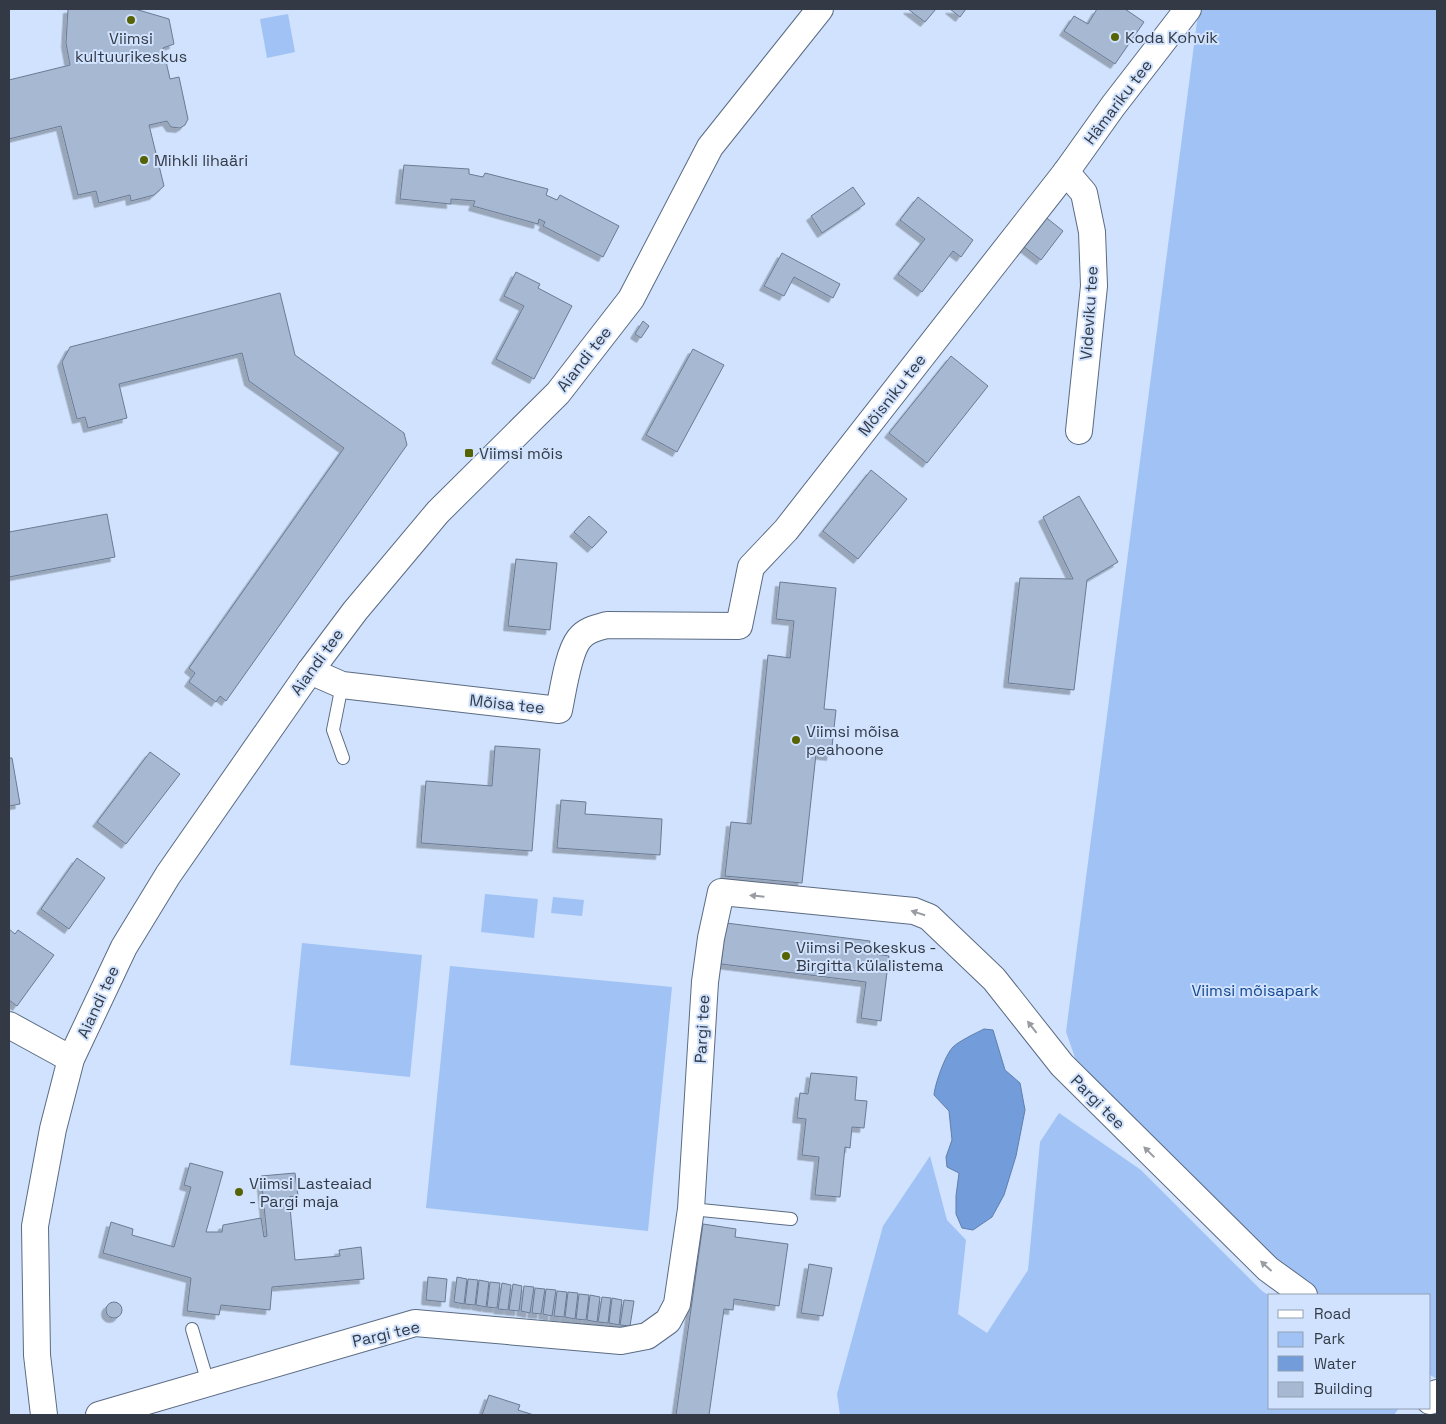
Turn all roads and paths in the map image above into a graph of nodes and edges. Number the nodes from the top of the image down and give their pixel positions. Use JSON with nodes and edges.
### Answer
{"nodes":[{"id":1,"x":820,"y":9,"type":"edge"},
{"id":2,"x":1188,"y":9,"type":"edge"},
{"id":3,"x":1066,"y":172,"type":"junction"},
{"id":4,"x":1079,"y":431,"type":"dead end"},
{"id":5,"x":739,"y":626,"type":"joint"},
{"id":6,"x":310,"y":671,"type":"junction"},
{"id":7,"x":342,"y":685,"type":"junction"},
{"id":8,"x":343,"y":758,"type":"dead end"},
{"id":9,"x":9,"y":1025,"type":"edge"},
{"id":10,"x":71,"y":1059,"type":"junction"},
{"id":11,"x":691,"y":1210,"type":"junction"},
{"id":12,"x":791,"y":1219,"type":"dead end"},
{"id":13,"x":1303,"y":1294,"type":"edge"},
{"id":14,"x":192,"y":1329,"type":"dead end"},
{"id":15,"x":208,"y":1383,"type":"junction"},
{"id":16,"x":153,"y":1408,"type":"edge"},
{"id":17,"x":44,"y":1415,"type":"edge"},
{"id":18,"x":99,"y":1415,"type":"edge"}],
"edges":[{"from":1,"to":6,"type":"street","name":"Aiandi tee"},
{"from":2,"to":3,"type":"street","name":"Hämariku tee"},
{"from":3,"to":4,"type":"street","name":"Videviku tee"},
{"from":3,"to":5,"type":"street","name":"Mõisniku tee"},
{"from":5,"to":7,"type":"street","name":"Mõisa tee"},
{"from":6,"to":7,"type":"street","name":"Mõisa tee"},
{"from":6,"to":10,"type":"street","name":"Aiandi tee"},
{"from":7,"to":8,"type":"lane"},
{"from":9,"to":10,"type":"street"},
{"from":10,"to":17,"type":"street","name":"Aiandi tee"},
{"from":11,"to":12,"type":"lane"},
{"from":13,"to":11,"type":"street","name":"Pargi tee","one_way":true},
{"from":11,"to":15,"type":"street","name":"Pargi tee"},
{"from":14,"to":15,"type":"lane"},
{"from":15,"to":16,"type":"street","name":"Pargi tee"},
{"from":16,"to":18,"type":"street","name":"Pargi tee"}]}
